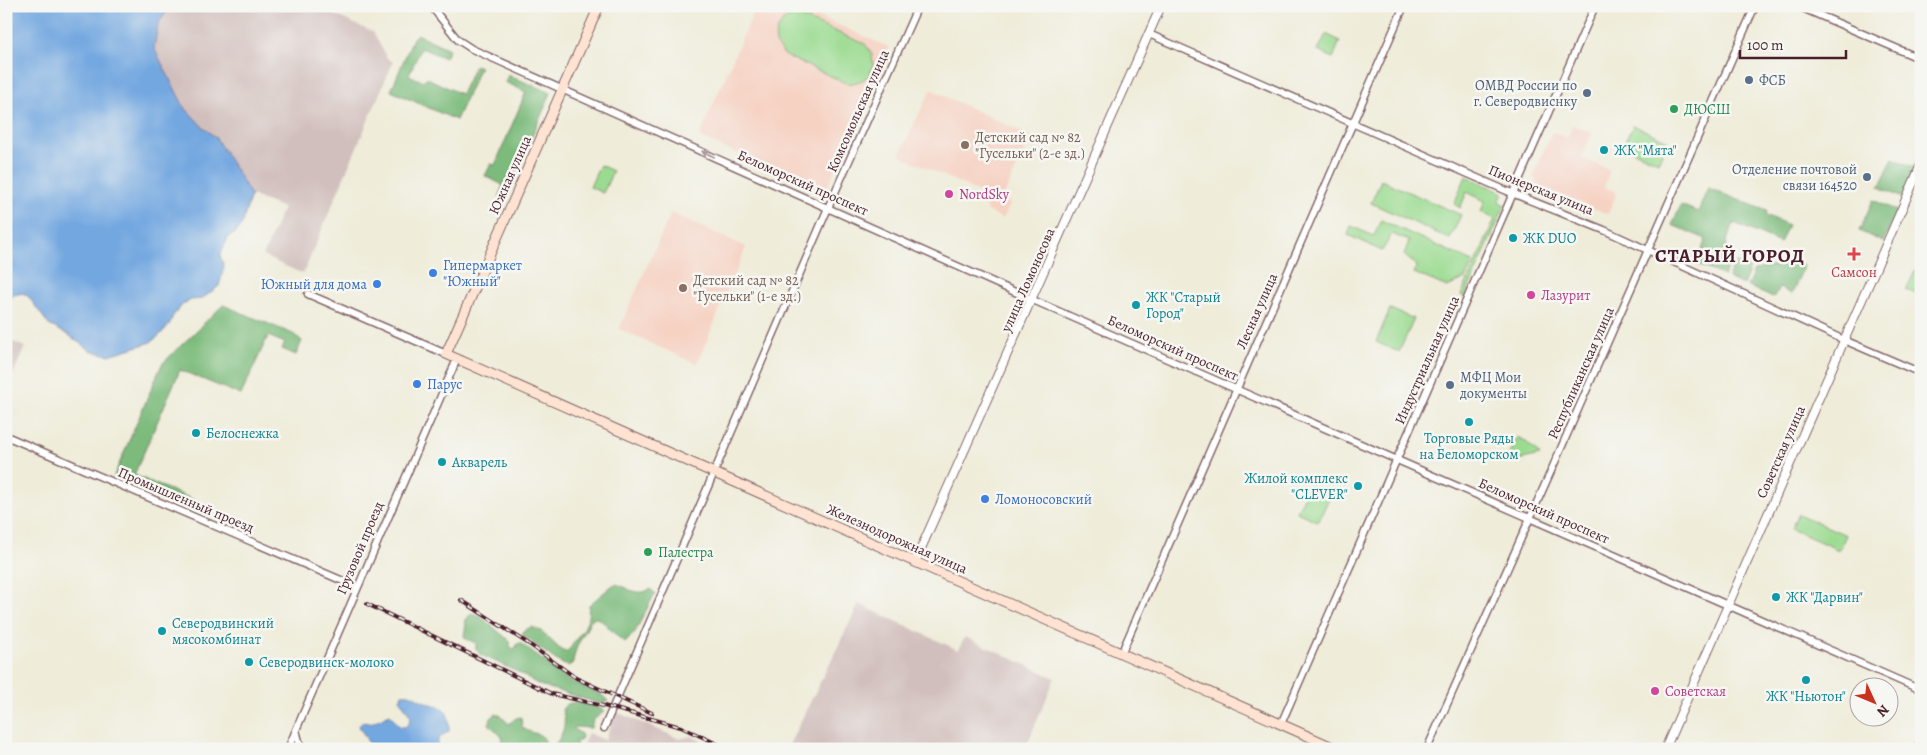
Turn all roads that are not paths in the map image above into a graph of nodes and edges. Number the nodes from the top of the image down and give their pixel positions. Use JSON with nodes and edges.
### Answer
{"nodes":[{"id":1,"x":431,"y":6,"type":"edge"},
{"id":2,"x":600,"y":6,"type":"edge"},
{"id":3,"x":918,"y":6,"type":"edge"},
{"id":4,"x":1404,"y":6,"type":"edge"},
{"id":5,"x":1595,"y":6,"type":"edge"},
{"id":6,"x":1755,"y":6,"type":"edge"},
{"id":7,"x":1798,"y":6,"type":"edge"},
{"id":8,"x":1158,"y":8,"type":"edge"},
{"id":9,"x":1149,"y":34,"type":"junction"},
{"id":10,"x":1921,"y":59,"type":"edge"},
{"id":11,"x":563,"y":90,"type":"junction"},
{"id":12,"x":1353,"y":123,"type":"junction"},
{"id":13,"x":1921,"y":165,"type":"edge"},
{"id":14,"x":1514,"y":194,"type":"junction"},
{"id":15,"x":828,"y":208,"type":"junction"},
{"id":16,"x":1648,"y":250,"type":"junction"},
{"id":17,"x":308,"y":294,"type":"dead end"},
{"id":18,"x":1032,"y":299,"type":"junction"},
{"id":19,"x":1844,"y":340,"type":"junction"},
{"id":20,"x":446,"y":354,"type":"junction"},
{"id":21,"x":457,"y":359,"type":"junction"},
{"id":22,"x":1921,"y":373,"type":"edge"},
{"id":23,"x":1236,"y":389,"type":"junction"},
{"id":24,"x":6,"y":436,"type":"edge"},
{"id":25,"x":1397,"y":460,"type":"junction"},
{"id":26,"x":714,"y":473,"type":"junction"},
{"id":27,"x":1530,"y":518,"type":"junction"},
{"id":28,"x":915,"y":562,"type":"junction"},
{"id":29,"x":357,"y":587,"type":"junction"},
{"id":30,"x":1728,"y":605,"type":"junction"},
{"id":31,"x":1121,"y":654,"type":"junction"},
{"id":32,"x":1921,"y":690,"type":"edge"},
{"id":33,"x":1282,"y":724,"type":"junction"},
{"id":34,"x":604,"y":728,"type":"dead end"},
{"id":35,"x":296,"y":730,"type":"junction"},
{"id":36,"x":1921,"y":740,"type":"edge"},
{"id":37,"x":288,"y":749,"type":"edge"},
{"id":38,"x":301,"y":749,"type":"edge"},
{"id":39,"x":1337,"y":749,"type":"edge"},
{"id":40,"x":1427,"y":749,"type":"edge"},
{"id":41,"x":1665,"y":749,"type":"edge"},
{"id":42,"x":1917,"y":749,"type":"edge"}],
"edges":[{"from":1,"to":11,"type":"street","name":"Беломорский проспект"},
{"from":2,"to":11,"type":"main road","name":"Южная улица"},
{"from":3,"to":15,"type":"street","name":"Комсомольская улица"},
{"from":4,"to":12,"type":"street","name":"Лесная улица"},
{"from":5,"to":14,"type":"street","name":"Индустриальная улица"},
{"from":6,"to":16,"type":"street","name":"Республиканская улица"},
{"from":7,"to":10,"type":"street"},
{"from":8,"to":9,"type":"street","name":"улица Ломоносова"},
{"from":9,"to":12,"type":"street","name":"Пионерская улица"},
{"from":9,"to":18,"type":"street","name":"улица Ломоносова"},
{"from":15,"to":11,"type":"street","name":"Беломорский проспект","one_way":true},
{"from":11,"to":20,"type":"main road","name":"Южная улица"},
{"from":12,"to":14,"type":"street","name":"Пионерская улица"},
{"from":12,"to":23,"type":"street","name":"Лесная улица"},
{"from":13,"to":19,"type":"street","name":"Советская улица"},
{"from":14,"to":16,"type":"street","name":"Пионерская улица"},
{"from":14,"to":25,"type":"street","name":"Индустриальная улица"},
{"from":15,"to":18,"type":"street","name":"Беломорский проспект"},
{"from":15,"to":26,"type":"street","name":"Комсомольская улица"},
{"from":16,"to":19,"type":"street","name":"Пионерская улица"},
{"from":16,"to":27,"type":"street","name":"Республиканская улица"},
{"from":17,"to":20,"type":"street"},
{"from":18,"to":23,"type":"street","name":"Беломорский проспект"},
{"from":18,"to":28,"type":"street","name":"улица Ломоносова"},
{"from":19,"to":22,"type":"street","name":"Пионерская улица"},
{"from":19,"to":30,"type":"street","name":"Советская улица"},
{"from":20,"to":21,"type":"main road","name":"Железнодорожная улица"},
{"from":21,"to":26,"type":"main road","name":"Железнодорожная улица"},
{"from":21,"to":29,"type":"street","name":"Грузовой проезд"},
{"from":23,"to":25,"type":"street","name":"Беломорский проспект"},
{"from":23,"to":31,"type":"street","name":"Лесная улица"},
{"from":24,"to":29,"type":"street","name":"Промышленный проезд"},
{"from":25,"to":27,"type":"street","name":"Беломорский проспект"},
{"from":25,"to":33,"type":"street","name":"Индустриальная улица"},
{"from":26,"to":28,"type":"main road","name":"Железнодорожная улица"},
{"from":26,"to":34,"type":"street","name":"Комсомольская улица"},
{"from":27,"to":30,"type":"street","name":"Беломорский проспект"},
{"from":27,"to":40,"type":"street","name":"Республиканская улица"},
{"from":28,"to":31,"type":"main road","name":"Железнодорожная улица"},
{"from":29,"to":35,"type":"street","name":"Грузовой проезд"},
{"from":30,"to":32,"type":"street","name":"Беломорский проспект"},
{"from":30,"to":41,"type":"street","name":"Советская улица"},
{"from":31,"to":33,"type":"main road","name":"Железнодорожная улица"},
{"from":33,"to":39,"type":"main road","name":"Железнодорожная улица"},
{"from":35,"to":37,"type":"street","name":"Грузовой проезд"},
{"from":35,"to":38,"type":"street"},
{"from":36,"to":42,"type":"street"}]}
